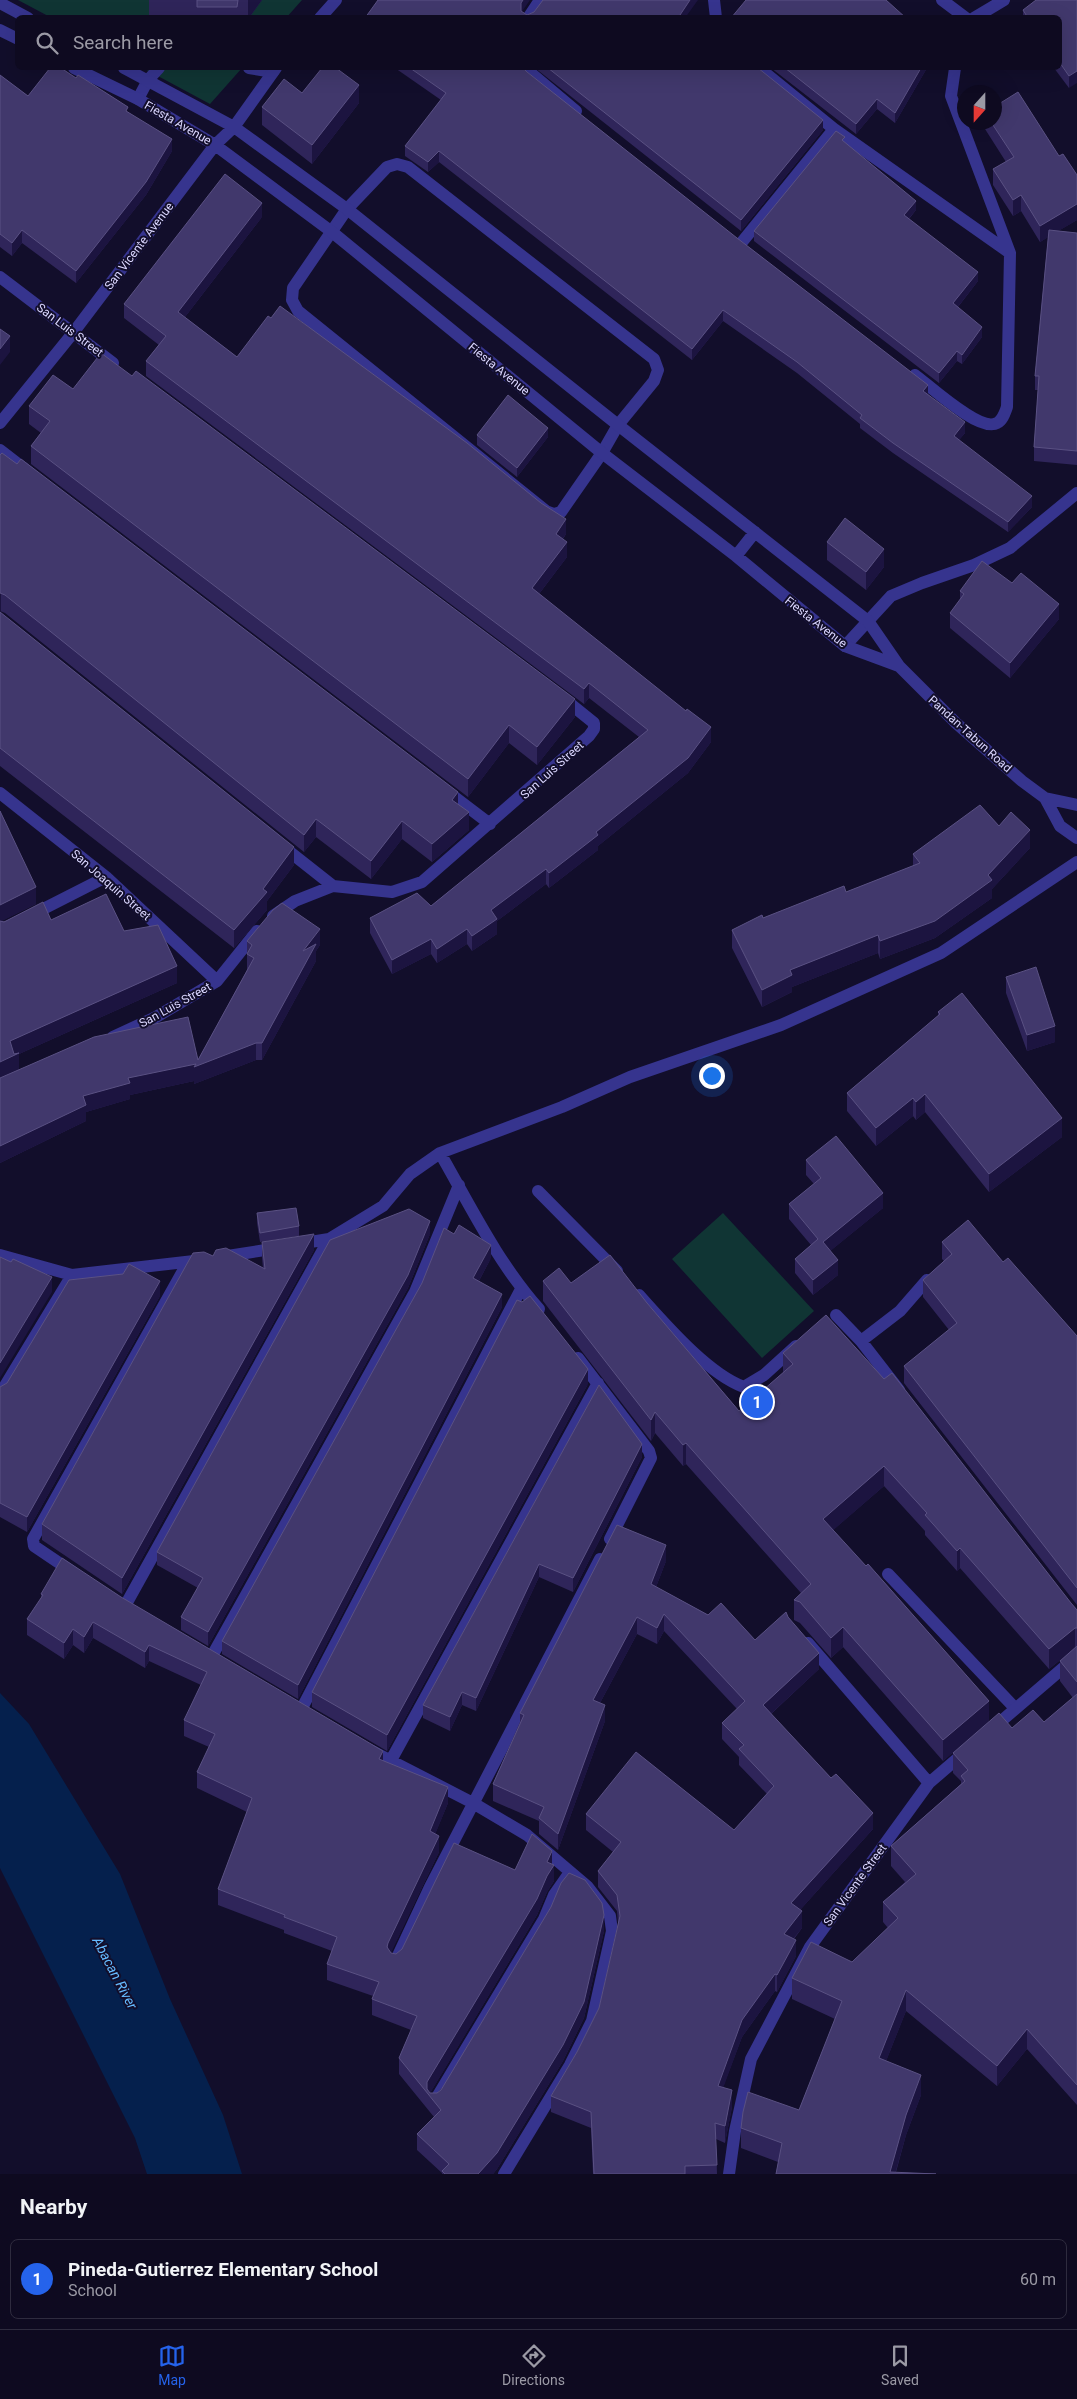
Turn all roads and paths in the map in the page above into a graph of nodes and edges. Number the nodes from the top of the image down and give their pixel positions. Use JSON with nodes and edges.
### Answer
{"nodes":[{"id":1,"x":336,"y":0,"type":"edge"},
{"id":2,"x":540,"y":0,"type":"edge"},
{"id":3,"x":714,"y":0,"type":"edge"},
{"id":4,"x":942,"y":0,"type":"edge"},
{"id":5,"x":1004,"y":0,"type":"edge"},
{"id":6,"x":0,"y":3,"type":"edge"},
{"id":7,"x":22,"y":15,"type":"edge"},
{"id":8,"x":323,"y":15,"type":"edge"},
{"id":9,"x":530,"y":15,"type":"edge"},
{"id":10,"x":716,"y":15,"type":"edge"},
{"id":11,"x":962,"y":15,"type":"edge"},
{"id":12,"x":979,"y":15,"type":"edge"},
{"id":13,"x":0,"y":30,"type":"edge"},
{"id":14,"x":15,"y":38,"type":"edge"},
{"id":15,"x":78,"y":70,"type":"edge"},
{"id":16,"x":128,"y":70,"type":"edge"},
{"id":17,"x":157,"y":70,"type":"edge"},
{"id":18,"x":275,"y":70,"type":"edge"},
{"id":19,"x":527,"y":70,"type":"edge"},
{"id":20,"x":761,"y":70,"type":"edge"},
{"id":21,"x":955,"y":70,"type":"edge"},
{"id":22,"x":148,"y":80,"type":"junction"},
{"id":23,"x":138,"y":99,"type":"junction"},
{"id":24,"x":586,"y":119,"type":"edge"},
{"id":25,"x":234,"y":127,"type":"junction"},
{"id":26,"x":834,"y":129,"type":"junction"},
{"id":27,"x":216,"y":145,"type":"junction"},
{"id":28,"x":347,"y":209,"type":"junction"},
{"id":29,"x":332,"y":232,"type":"junction"},
{"id":30,"x":742,"y":242,"type":"edge"},
{"id":31,"x":1010,"y":254,"type":"junction"},
{"id":32,"x":0,"y":277,"type":"edge"},
{"id":33,"x":73,"y":333,"type":"junction"},
{"id":34,"x":121,"y":369,"type":"edge"},
{"id":35,"x":908,"y":370,"type":"edge"},
{"id":36,"x":0,"y":423,"type":"edge"},
{"id":37,"x":618,"y":425,"type":"junction"},
{"id":38,"x":0,"y":450,"type":"edge"},
{"id":39,"x":602,"y":453,"type":"junction"},
{"id":40,"x":40,"y":480,"type":"edge"},
{"id":41,"x":1077,"y":493,"type":"edge"},
{"id":42,"x":755,"y":532,"type":"junction"},
{"id":43,"x":736,"y":556,"type":"junction"},
{"id":44,"x":868,"y":621,"type":"junction"},
{"id":45,"x":845,"y":646,"type":"junction"},
{"id":46,"x":898,"y":666,"type":"junction"},
{"id":47,"x":550,"y":689,"type":"edge"},
{"id":48,"x":435,"y":782,"type":"edge"},
{"id":49,"x":0,"y":793,"type":"edge"},
{"id":50,"x":1045,"y":798,"type":"junction"},
{"id":51,"x":1077,"y":805,"type":"edge"},
{"id":52,"x":490,"y":824,"type":"junction"},
{"id":53,"x":271,"y":837,"type":"edge"},
{"id":54,"x":1077,"y":838,"type":"edge"},
{"id":55,"x":1077,"y":862,"type":"edge"},
{"id":56,"x":106,"y":877,"type":"junction"},
{"id":57,"x":333,"y":886,"type":"junction"},
{"id":58,"x":0,"y":931,"type":"edge"},
{"id":59,"x":217,"y":981,"type":"junction"},
{"id":60,"x":104,"y":1040,"type":"edge"},
{"id":61,"x":440,"y":1153,"type":"junction"},
{"id":62,"x":459,"y":1185,"type":"junction"},
{"id":63,"x":538,"y":1191,"type":"dead end"},
{"id":64,"x":329,"y":1239,"type":"junction"},
{"id":65,"x":0,"y":1255,"type":"edge"},
{"id":66,"x":188,"y":1262,"type":"junction"},
{"id":67,"x":72,"y":1275,"type":"junction"},
{"id":68,"x":927,"y":1280,"type":"edge"},
{"id":69,"x":521,"y":1289,"type":"junction"},
{"id":70,"x":546,"y":1317,"type":"edge"},
{"id":71,"x":823,"y":1322,"type":"edge"},
{"id":72,"x":804,"y":1338,"type":"edge"},
{"id":73,"x":861,"y":1341,"type":"junction"},
{"id":74,"x":572,"y":1351,"type":"edge"},
{"id":75,"x":598,"y":1383,"type":"junction"},
{"id":76,"x":0,"y":1394,"type":"edge"},
{"id":77,"x":904,"y":1396,"type":"edge"},
{"id":78,"x":888,"y":1574,"type":"dead end"},
{"id":79,"x":83,"y":1579,"type":"edge"},
{"id":80,"x":125,"y":1606,"type":"edge"},
{"id":81,"x":800,"y":1634,"type":"edge"},
{"id":82,"x":212,"y":1656,"type":"edge"},
{"id":83,"x":1077,"y":1656,"type":"edge"},
{"id":84,"x":1015,"y":1708,"type":"junction"},
{"id":85,"x":301,"y":1710,"type":"edge"},
{"id":86,"x":358,"y":1743,"type":"edge"},
{"id":87,"x":390,"y":1762,"type":"junction"},
{"id":88,"x":929,"y":1783,"type":"junction"},
{"id":89,"x":473,"y":1803,"type":"junction"},
{"id":90,"x":571,"y":1871,"type":"junction"},
{"id":91,"x":395,"y":1962,"type":"edge"},
{"id":92,"x":434,"y":2102,"type":"edge"},
{"id":93,"x":504,"y":2174,"type":"edge"},
{"id":94,"x":729,"y":2174,"type":"edge"}],
"edges":[{"from":1,"to":8,"type":"street"},
{"from":2,"to":9,"type":"street"},
{"from":3,"to":10,"type":"street"},
{"from":4,"to":11,"type":"street"},
{"from":5,"to":12,"type":"street"},
{"from":6,"to":7,"type":"street"},
{"from":13,"to":14,"type":"street"},
{"from":15,"to":23,"type":"street","name":"Fiesta Avenue"},
{"from":16,"to":22,"type":"street","name":"Fiesta Avenue"},
{"from":17,"to":22,"type":"street"},
{"from":18,"to":25,"type":"street","name":"San Vicente Avenue"},
{"from":19,"to":24,"type":"street"},
{"from":20,"to":26,"type":"street"},
{"from":21,"to":31,"type":"street"},
{"from":22,"to":23,"type":"street"},
{"from":22,"to":25,"type":"street","name":"Fiesta Avenue"},
{"from":23,"to":27,"type":"street","name":"Fiesta Avenue"},
{"from":25,"to":27,"type":"street","name":"San Vicente Avenue"},
{"from":25,"to":28,"type":"street","name":"Fiesta Avenue"},
{"from":26,"to":30,"type":"street"},
{"from":26,"to":31,"type":"street"},
{"from":27,"to":29,"type":"street","name":"Fiesta Avenue"},
{"from":27,"to":33,"type":"street","name":"San Vicente Avenue"},
{"from":28,"to":29,"type":"street"},
{"from":28,"to":37,"type":"street","name":"Fiesta Avenue"},
{"from":28,"to":37,"type":"street"},
{"from":29,"to":39,"type":"street","name":"Fiesta Avenue"},
{"from":29,"to":39,"type":"street"},
{"from":31,"to":35,"type":"street"},
{"from":32,"to":33,"type":"street","name":"San Luis Street"},
{"from":33,"to":34,"type":"street","name":"San Luis Street"},
{"from":33,"to":36,"type":"street","name":"San Vicente Avenue"},
{"from":37,"to":39,"type":"street"},
{"from":37,"to":42,"type":"street","name":"Fiesta Avenue"},
{"from":38,"to":40,"type":"street"},
{"from":39,"to":43,"type":"street","name":"Fiesta Avenue"},
{"from":41,"to":44,"type":"street"},
{"from":42,"to":43,"type":"street"},
{"from":42,"to":44,"type":"street","name":"Fiesta Avenue"},
{"from":43,"to":45,"type":"street","name":"Fiesta Avenue"},
{"from":44,"to":45,"type":"street"},
{"from":44,"to":46,"type":"street","name":"Fiesta Avenue"},
{"from":45,"to":46,"type":"street","name":"Fiesta Avenue"},
{"from":46,"to":50,"type":"street","name":"Pandan-Tabun Road"},
{"from":47,"to":52,"type":"street","name":"San Luis Street"},
{"from":48,"to":52,"type":"street"},
{"from":49,"to":56,"type":"street","name":"San Joaquin Street"},
{"from":50,"to":51,"type":"street","name":"Pandan-Tabun Road"},
{"from":50,"to":54,"type":"street","name":"Pandan-Tabun Road"},
{"from":52,"to":57,"type":"street","name":"San Luis Street"},
{"from":53,"to":57,"type":"street"},
{"from":55,"to":61,"type":"street"},
{"from":56,"to":58,"type":"street"},
{"from":56,"to":59,"type":"street","name":"San Joaquin Street"},
{"from":57,"to":59,"type":"street","name":"San Luis Street"},
{"from":59,"to":60,"type":"street","name":"San Luis Street"},
{"from":61,"to":62,"type":"street"},
{"from":61,"to":64,"type":"street"},
{"from":62,"to":69,"type":"street"},
{"from":62,"to":82,"type":"street"},
{"from":63,"to":72,"type":"street"},
{"from":64,"to":66,"type":"street"},
{"from":64,"to":80,"type":"street"},
{"from":65,"to":67,"type":"street"},
{"from":66,"to":67,"type":"street"},
{"from":66,"to":79,"type":"street"},
{"from":67,"to":76,"type":"street"},
{"from":68,"to":73,"type":"street"},
{"from":69,"to":70,"type":"street"},
{"from":69,"to":85,"type":"street"},
{"from":71,"to":73,"type":"street"},
{"from":73,"to":77,"type":"street"},
{"from":74,"to":75,"type":"street"},
{"from":75,"to":87,"type":"street"},
{"from":75,"to":89,"type":"street"},
{"from":78,"to":84,"type":"street"},
{"from":81,"to":88,"type":"street"},
{"from":83,"to":84,"type":"street","name":"San Vicente Street"},
{"from":84,"to":88,"type":"street","name":"San Vicente Street"},
{"from":86,"to":87,"type":"street"},
{"from":87,"to":89,"type":"street"},
{"from":88,"to":94,"type":"street","name":"San Vicente Street"},
{"from":89,"to":90,"type":"street"},
{"from":89,"to":91,"type":"street"},
{"from":90,"to":92,"type":"street"},
{"from":90,"to":93,"type":"street"}]}
